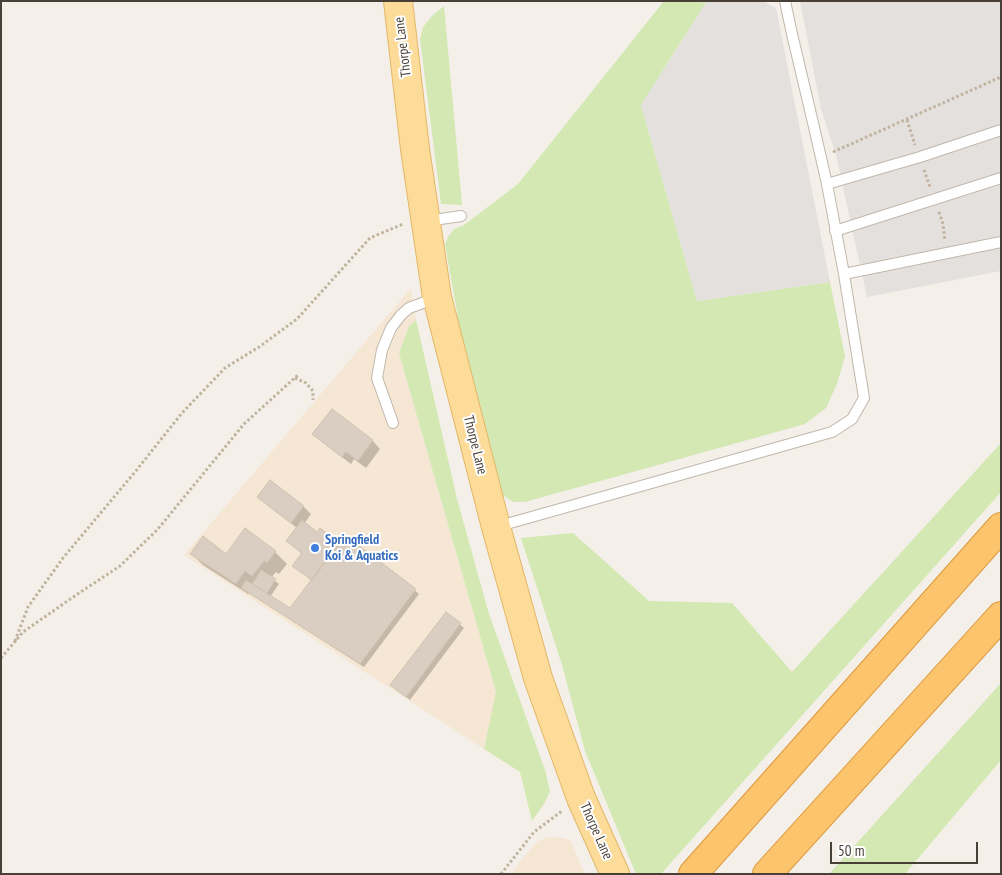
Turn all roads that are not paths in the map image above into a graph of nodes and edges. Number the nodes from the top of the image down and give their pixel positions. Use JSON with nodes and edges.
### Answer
{"nodes":[{"id":1,"x":398,"y":1,"type":"edge"},
{"id":2,"x":785,"y":1,"type":"edge"},
{"id":3,"x":1001,"y":130,"type":"edge"},
{"id":4,"x":1001,"y":178,"type":"edge"},
{"id":5,"x":827,"y":184,"type":"junction"},
{"id":6,"x":461,"y":216,"type":"dead end"},
{"id":7,"x":426,"y":222,"type":"junction"},
{"id":8,"x":835,"y":230,"type":"junction"},
{"id":9,"x":1001,"y":242,"type":"edge"},
{"id":10,"x":844,"y":274,"type":"junction"},
{"id":11,"x":437,"y":297,"type":"junction"},
{"id":12,"x":394,"y":423,"type":"dead end"},
{"id":13,"x":496,"y":527,"type":"junction"},
{"id":14,"x":1001,"y":527,"type":"edge"},
{"id":15,"x":1001,"y":616,"type":"edge"},
{"id":16,"x":615,"y":874,"type":"edge"},
{"id":17,"x":693,"y":874,"type":"edge"},
{"id":18,"x":767,"y":874,"type":"edge"}],
"edges":[{"from":1,"to":7,"type":"main road","name":"Thorpe Lane"},
{"from":2,"to":5,"type":"lane"},
{"from":3,"to":5,"type":"lane"},
{"from":4,"to":8,"type":"lane"},
{"from":5,"to":8,"type":"lane"},
{"from":6,"to":7,"type":"lane"},
{"from":7,"to":11,"type":"main road","name":"Thorpe Lane"},
{"from":8,"to":10,"type":"lane"},
{"from":9,"to":10,"type":"lane"},
{"from":10,"to":13,"type":"lane"},
{"from":11,"to":12,"type":"lane"},
{"from":11,"to":13,"type":"main road","name":"Thorpe Lane"},
{"from":13,"to":16,"type":"main road","name":"Thorpe Lane"},
{"from":14,"to":17,"type":"highway"},
{"from":15,"to":18,"type":"highway"}]}
